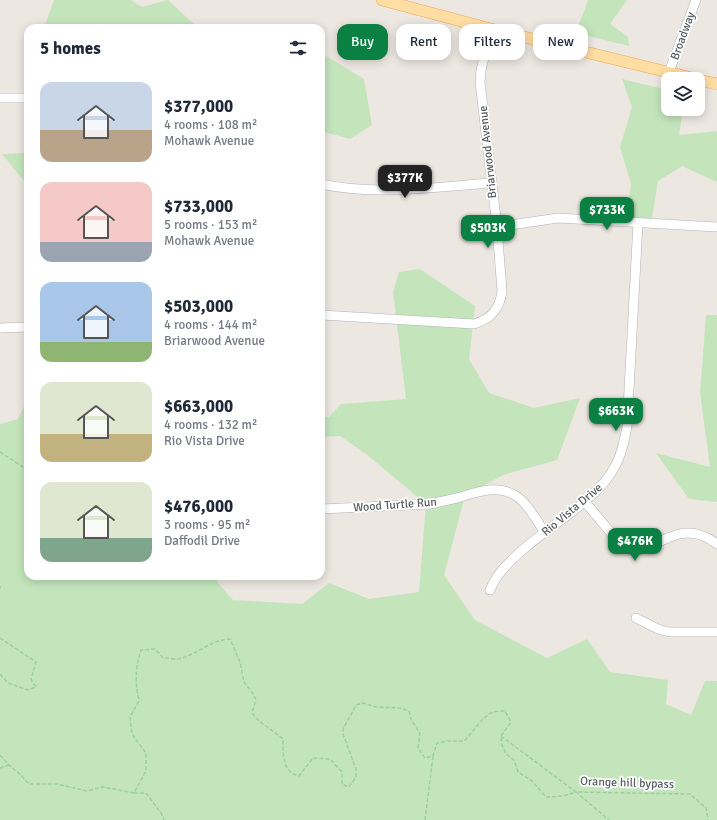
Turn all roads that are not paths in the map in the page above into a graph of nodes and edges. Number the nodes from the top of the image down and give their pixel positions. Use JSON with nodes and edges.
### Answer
{"nodes":[{"id":1,"x":382,"y":0,"type":"edge"},
{"id":2,"x":696,"y":0,"type":"edge"},
{"id":3,"x":469,"y":24,"type":"edge"},
{"id":4,"x":525,"y":38,"type":"edge"},
{"id":5,"x":483,"y":60,"type":"edge"},
{"id":6,"x":669,"y":72,"type":"joint"},
{"id":7,"x":705,"y":81,"type":"edge"},
{"id":8,"x":717,"y":84,"type":"edge"},
{"id":9,"x":0,"y":98,"type":"edge"},
{"id":10,"x":24,"y":98,"type":"edge"},
{"id":11,"x":491,"y":182,"type":"junction"},
{"id":12,"x":325,"y":185,"type":"edge"},
{"id":13,"x":638,"y":223,"type":"junction"},
{"id":14,"x":497,"y":227,"type":"junction"},
{"id":15,"x":717,"y":227,"type":"edge"},
{"id":16,"x":325,"y":315,"type":"edge"},
{"id":17,"x":24,"y":327,"type":"edge"},
{"id":18,"x":0,"y":328,"type":"edge"},
{"id":19,"x":585,"y":502,"type":"junction"},
{"id":20,"x":325,"y":509,"type":"edge"},
{"id":21,"x":545,"y":533,"type":"junction"},
{"id":22,"x":717,"y":544,"type":"edge"},
{"id":23,"x":490,"y":590,"type":"dead end"},
{"id":24,"x":636,"y":618,"type":"dead end"},
{"id":25,"x":717,"y":632,"type":"edge"}],
"edges":[{"from":1,"to":3,"type":"main road"},
{"from":2,"to":6,"type":"street","name":"Broadway"},
{"from":4,"to":6,"type":"main road"},
{"from":5,"to":11,"type":"street","name":"Briarwood Avenue"},
{"from":7,"to":8,"type":"main road"},
{"from":9,"to":10,"type":"street"},
{"from":11,"to":12,"type":"street"},
{"from":11,"to":14,"type":"street","name":"Briarwood Avenue"},
{"from":13,"to":14,"type":"street"},
{"from":13,"to":15,"type":"street"},
{"from":13,"to":19,"type":"street","name":"Rio Vista Drive"},
{"from":14,"to":16,"type":"street","name":"Briarwood Avenue"},
{"from":17,"to":18,"type":"street"},
{"from":19,"to":21,"type":"street","name":"Rio Vista Drive"},
{"from":19,"to":22,"type":"street"},
{"from":20,"to":21,"type":"street","name":"Wood Turtle Run"},
{"from":21,"to":23,"type":"street","name":"Rio Vista Drive"},
{"from":24,"to":25,"type":"street"}]}
